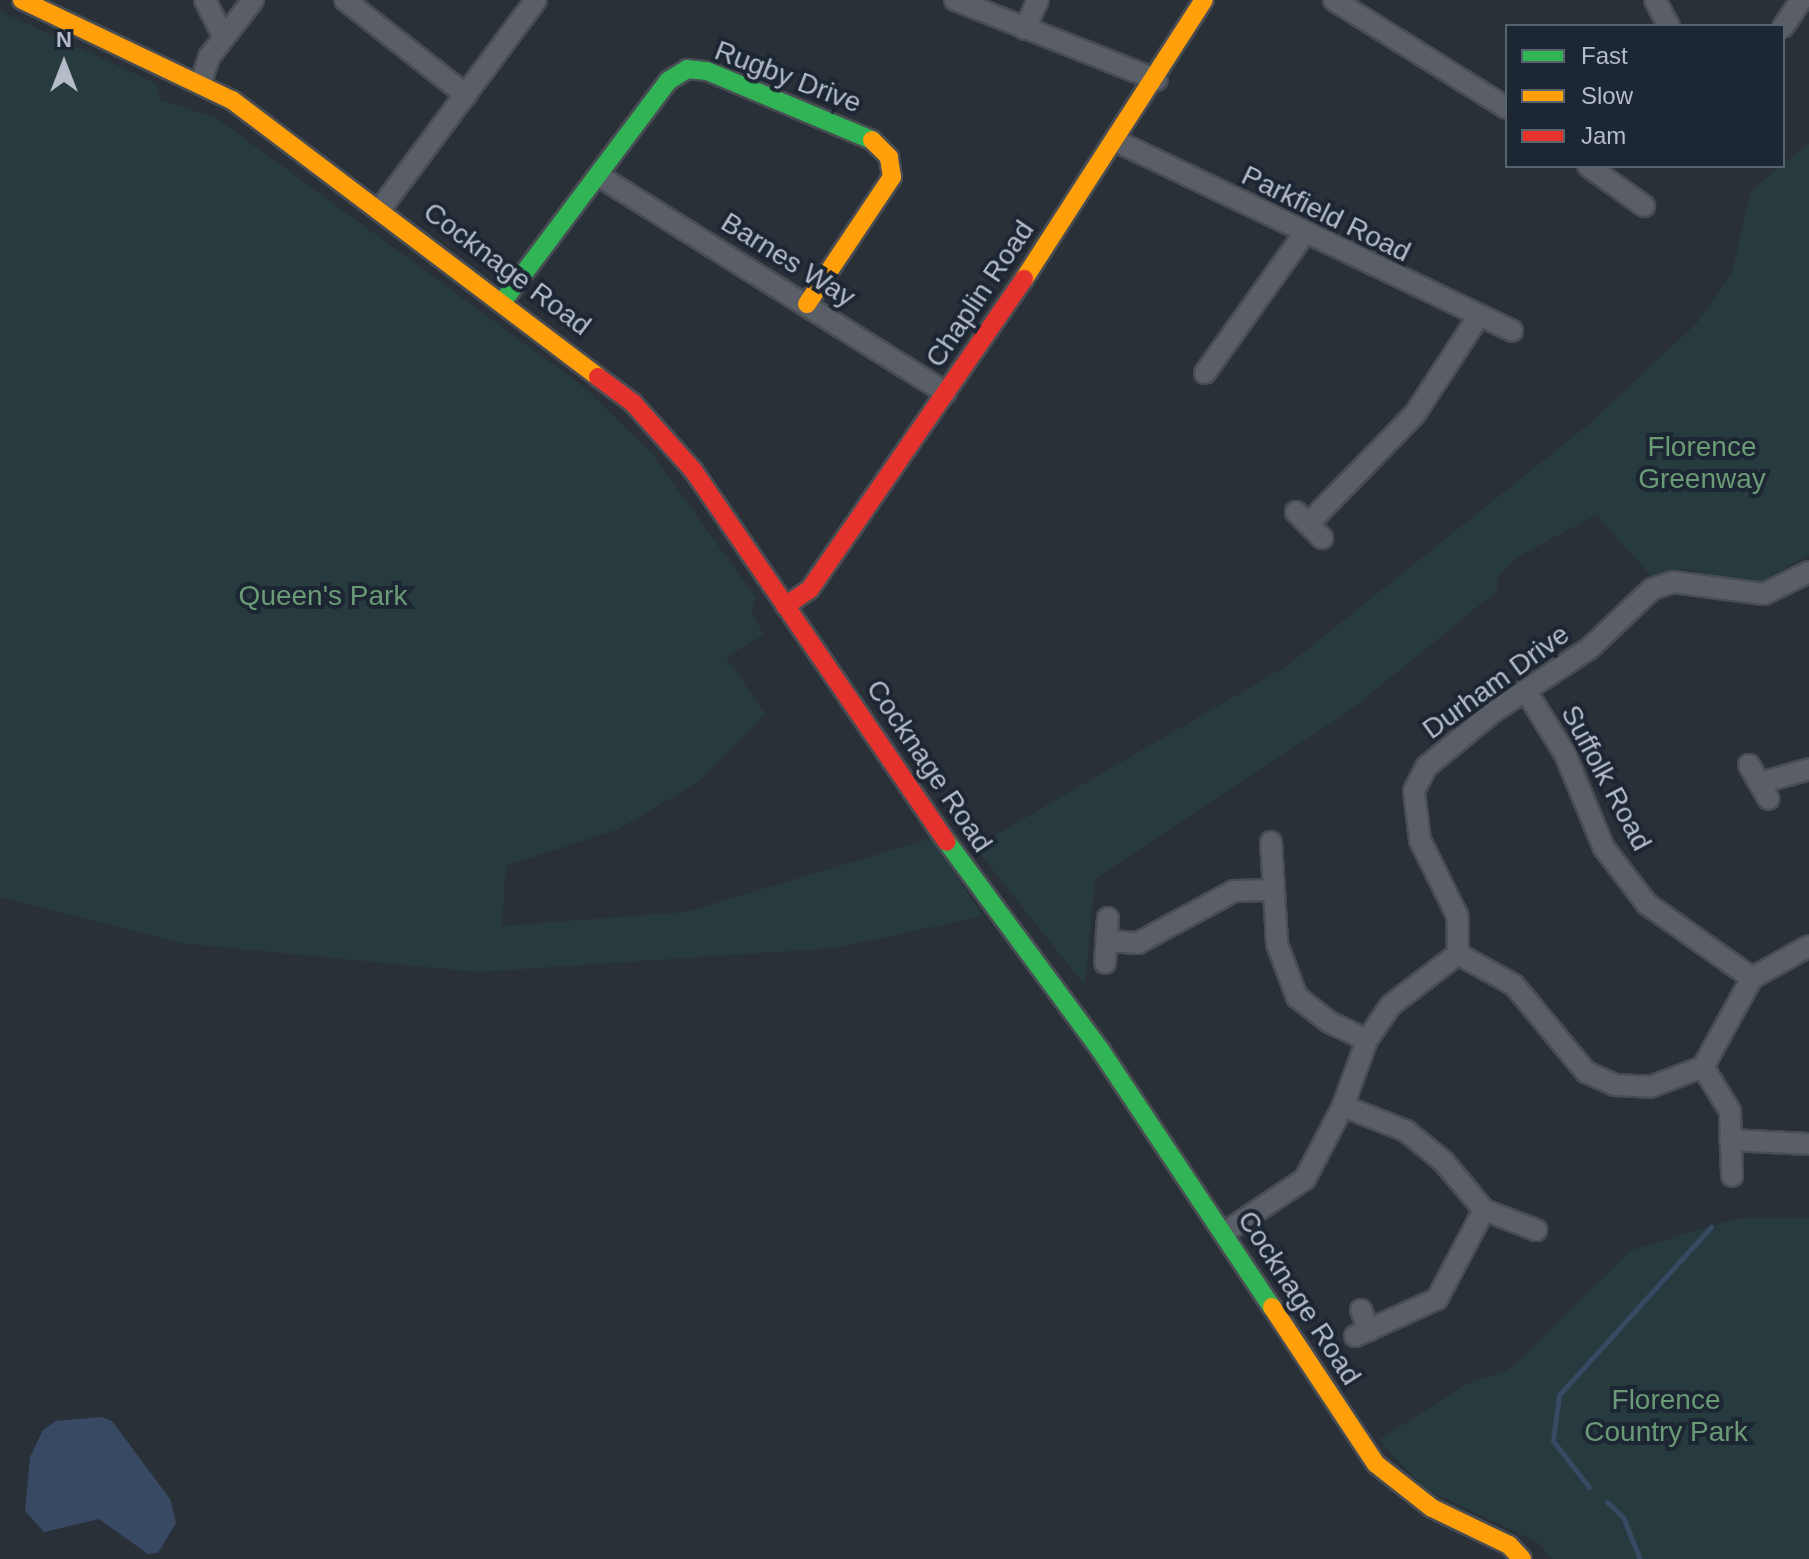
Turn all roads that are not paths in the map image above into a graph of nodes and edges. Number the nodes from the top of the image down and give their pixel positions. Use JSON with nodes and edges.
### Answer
{"nodes":[{"id":1,"x":22,"y":0,"type":"edge"},
{"id":2,"x":205,"y":0,"type":"edge"},
{"id":3,"x":253,"y":0,"type":"edge"},
{"id":4,"x":345,"y":0,"type":"edge"},
{"id":5,"x":536,"y":0,"type":"edge"},
{"id":6,"x":955,"y":0,"type":"edge"},
{"id":7,"x":1038,"y":0,"type":"edge"},
{"id":8,"x":1204,"y":0,"type":"edge"},
{"id":9,"x":1334,"y":0,"type":"edge"},
{"id":10,"x":1655,"y":0,"type":"edge"},
{"id":11,"x":1801,"y":0,"type":"edge"},
{"id":12,"x":1668,"y":24,"type":"edge"},
{"id":13,"x":1785,"y":24,"type":"edge"},
{"id":14,"x":1025,"y":29,"type":"junction"},
{"id":15,"x":223,"y":36,"type":"junction"},
{"id":16,"x":1157,"y":80,"type":"junction"},
{"id":17,"x":201,"y":82,"type":"junction"},
{"id":18,"x":466,"y":95,"type":"junction"},
{"id":19,"x":1505,"y":107,"type":"edge"},
{"id":20,"x":1118,"y":142,"type":"junction"},
{"id":21,"x":1591,"y":168,"type":"edge"},
{"id":22,"x":599,"y":176,"type":"junction"},
{"id":23,"x":1644,"y":206,"type":"dead end"},
{"id":24,"x":381,"y":208,"type":"junction"},
{"id":25,"x":1304,"y":234,"type":"junction"},
{"id":26,"x":503,"y":301,"type":"junction"},
{"id":27,"x":807,"y":304,"type":"junction"},
{"id":28,"x":1477,"y":319,"type":"junction"},
{"id":29,"x":1512,"y":331,"type":"dead end"},
{"id":30,"x":1205,"y":373,"type":"dead end"},
{"id":31,"x":946,"y":393,"type":"junction"},
{"id":32,"x":1309,"y":525,"type":"dead end"},
{"id":33,"x":1809,"y":572,"type":"edge"},
{"id":34,"x":785,"y":606,"type":"junction"},
{"id":35,"x":1526,"y":691,"type":"junction"},
{"id":36,"x":1749,"y":765,"type":"dead end"},
{"id":37,"x":1809,"y":769,"type":"edge"},
{"id":38,"x":1271,"y":842,"type":"dead end"},
{"id":39,"x":1274,"y":890,"type":"junction"},
{"id":40,"x":1108,"y":918,"type":"dead end"},
{"id":41,"x":1108,"y":941,"type":"junction"},
{"id":42,"x":1809,"y":946,"type":"edge"},
{"id":43,"x":1452,"y":957,"type":"junction"},
{"id":44,"x":1105,"y":963,"type":"dead end"},
{"id":45,"x":1752,"y":978,"type":"junction"},
{"id":46,"x":1367,"y":1040,"type":"junction"},
{"id":47,"x":1703,"y":1067,"type":"junction"},
{"id":48,"x":1343,"y":1106,"type":"junction"},
{"id":49,"x":1730,"y":1140,"type":"junction"},
{"id":50,"x":1809,"y":1144,"type":"edge"},
{"id":51,"x":1732,"y":1176,"type":"dead end"},
{"id":52,"x":1484,"y":1210,"type":"junction"},
{"id":53,"x":1536,"y":1230,"type":"dead end"},
{"id":54,"x":1224,"y":1233,"type":"junction"},
{"id":55,"x":1361,"y":1310,"type":"dead end"},
{"id":56,"x":1522,"y":1559,"type":"edge"}],
"edges":[{"from":1,"to":17,"type":"street","name":"Cocknage Road"},
{"from":2,"to":15,"type":"street"},
{"from":3,"to":15,"type":"street"},
{"from":4,"to":18,"type":"street"},
{"from":5,"to":18,"type":"street"},
{"from":6,"to":14,"type":"street"},
{"from":7,"to":14,"type":"street"},
{"from":8,"to":16,"type":"street","name":"Chaplin Road"},
{"from":9,"to":19,"type":"street"},
{"from":10,"to":12,"type":"street"},
{"from":11,"to":13,"type":"street"},
{"from":14,"to":16,"type":"street"},
{"from":15,"to":17,"type":"street"},
{"from":16,"to":20,"type":"street","name":"Chaplin Road"},
{"from":17,"to":24,"type":"street","name":"Cocknage Road"},
{"from":18,"to":24,"type":"street"},
{"from":20,"to":25,"type":"street","name":"Parkfield Road"},
{"from":20,"to":31,"type":"street","name":"Chaplin Road"},
{"from":21,"to":23,"type":"street"},
{"from":22,"to":26,"type":"street","name":"Rugby Drive"},
{"from":22,"to":27,"type":"street","name":"Barnes Way"},
{"from":22,"to":27,"type":"street","name":"Rugby Drive"},
{"from":24,"to":26,"type":"street","name":"Cocknage Road"},
{"from":25,"to":28,"type":"street","name":"Parkfield Road"},
{"from":25,"to":30,"type":"street"},
{"from":26,"to":34,"type":"street","name":"Cocknage Road"},
{"from":27,"to":31,"type":"street","name":"Barnes Way"},
{"from":28,"to":29,"type":"street","name":"Parkfield Road"},
{"from":28,"to":32,"type":"street"},
{"from":31,"to":34,"type":"street","name":"Chaplin Road"},
{"from":33,"to":35,"type":"street","name":"Durham Drive"},
{"from":34,"to":54,"type":"street","name":"Cocknage Road"},
{"from":35,"to":43,"type":"street","name":"Durham Drive"},
{"from":35,"to":45,"type":"street","name":"Suffolk Road"},
{"from":36,"to":37,"type":"street"},
{"from":38,"to":39,"type":"street"},
{"from":39,"to":41,"type":"street"},
{"from":39,"to":46,"type":"street"},
{"from":40,"to":41,"type":"street"},
{"from":41,"to":44,"type":"street"},
{"from":42,"to":45,"type":"street"},
{"from":43,"to":46,"type":"street"},
{"from":43,"to":47,"type":"street"},
{"from":45,"to":47,"type":"street"},
{"from":46,"to":48,"type":"street"},
{"from":47,"to":49,"type":"street"},
{"from":48,"to":52,"type":"street"},
{"from":48,"to":54,"type":"street"},
{"from":49,"to":50,"type":"street"},
{"from":49,"to":51,"type":"street"},
{"from":52,"to":53,"type":"street"},
{"from":52,"to":55,"type":"street"},
{"from":54,"to":56,"type":"street","name":"Cocknage Road"}]}
